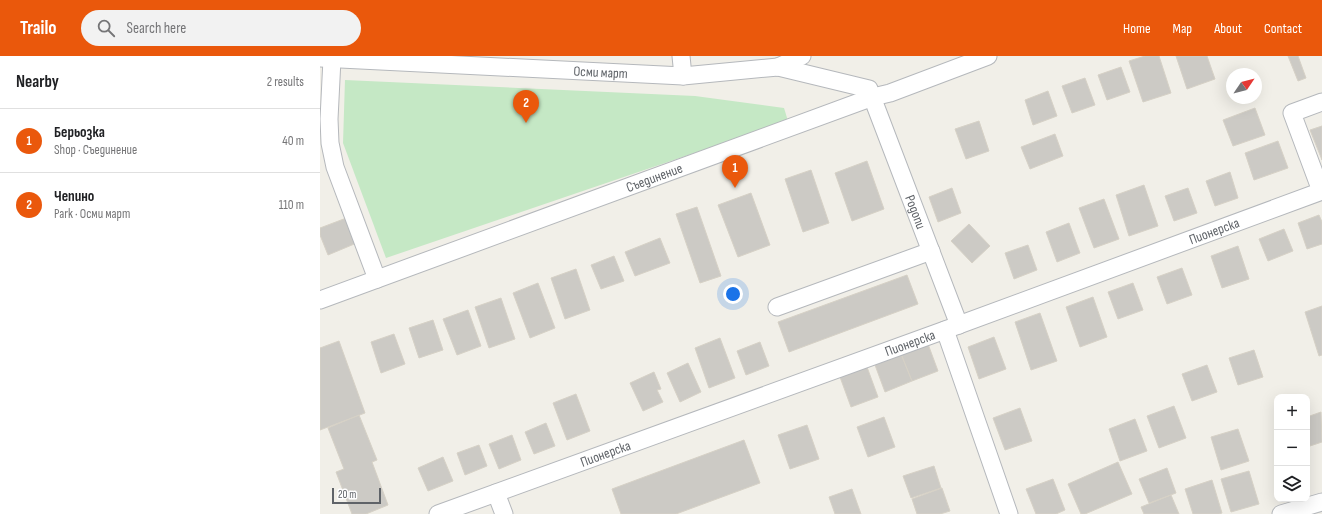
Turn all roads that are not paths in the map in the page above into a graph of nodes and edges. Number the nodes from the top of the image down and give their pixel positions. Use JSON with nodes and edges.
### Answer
{"nodes":[{"id":1,"x":681,"y":56,"type":"edge"},
{"id":2,"x":802,"y":56,"type":"edge"},
{"id":3,"x":988,"y":56,"type":"edge"},
{"id":4,"x":326,"y":58,"type":"edge"},
{"id":5,"x":778,"y":67,"type":"junction"},
{"id":6,"x":683,"y":76,"type":"junction"},
{"id":7,"x":871,"y":93,"type":"junction"},
{"id":8,"x":1322,"y":102,"type":"edge"},
{"id":9,"x":1322,"y":191,"type":"edge"},
{"id":10,"x":931,"y":251,"type":"junction"},
{"id":11,"x":377,"y":279,"type":"junction"},
{"id":12,"x":320,"y":300,"type":"edge"},
{"id":13,"x":777,"y":308,"type":"dead end"},
{"id":14,"x":952,"y":328,"type":"junction"},
{"id":15,"x":496,"y":493,"type":"junction"},
{"id":16,"x":1322,"y":502,"type":"edge"},
{"id":17,"x":438,"y":514,"type":"edge"},
{"id":18,"x":504,"y":514,"type":"edge"},
{"id":19,"x":1009,"y":514,"type":"edge"},
{"id":20,"x":1281,"y":514,"type":"edge"}],
"edges":[{"from":1,"to":6,"type":"street"},
{"from":2,"to":5,"type":"street"},
{"from":3,"to":7,"type":"street","name":"Съединение"},
{"from":4,"to":6,"type":"street","name":"Осми март"},
{"from":4,"to":11,"type":"street"},
{"from":5,"to":6,"type":"street","name":"Осми март"},
{"from":5,"to":7,"type":"street","name":"Осми март"},
{"from":7,"to":10,"type":"street","name":"Родопи"},
{"from":7,"to":11,"type":"street","name":"Съединение"},
{"from":8,"to":9,"type":"street"},
{"from":9,"to":14,"type":"street","name":"Пионерска"},
{"from":10,"to":13,"type":"street"},
{"from":10,"to":14,"type":"street","name":"Родопи"},
{"from":11,"to":12,"type":"street","name":"Съединение"},
{"from":14,"to":15,"type":"street","name":"Пионерска"},
{"from":14,"to":19,"type":"street","name":"Родопи"},
{"from":15,"to":17,"type":"street","name":"Пионерска"},
{"from":15,"to":18,"type":"street"},
{"from":16,"to":20,"type":"street"}]}
